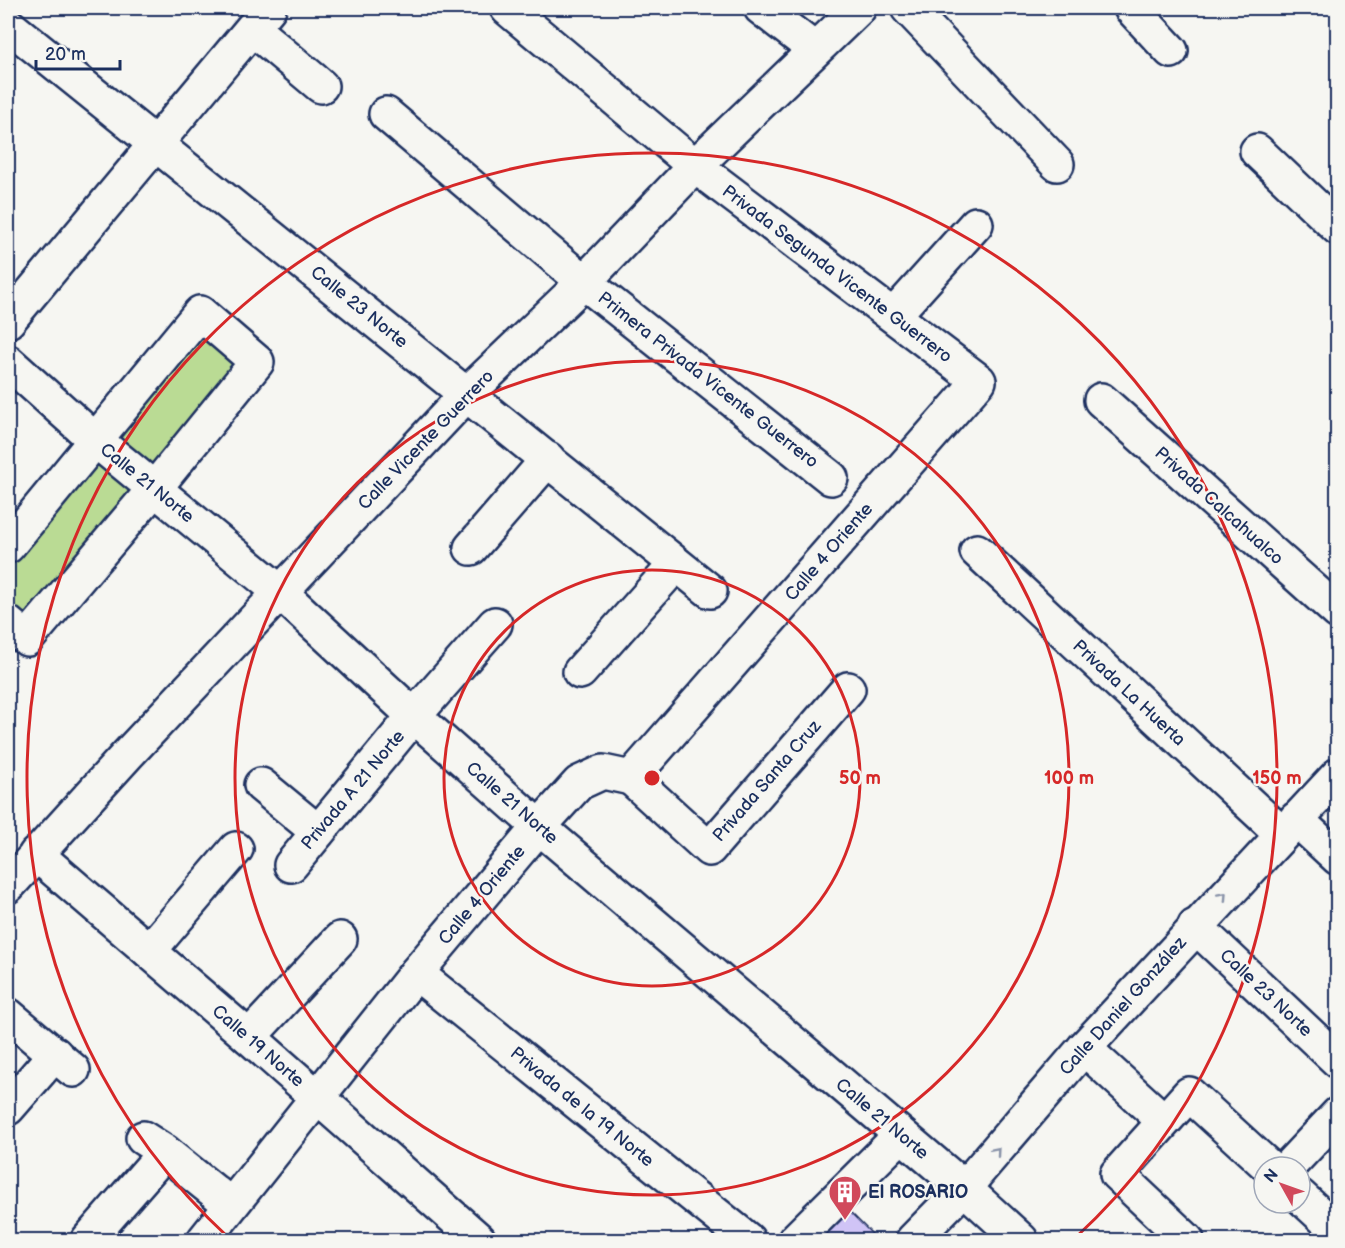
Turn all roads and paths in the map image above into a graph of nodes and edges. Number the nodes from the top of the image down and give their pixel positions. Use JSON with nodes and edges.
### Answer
{"nodes":[{"id":1,"x":507,"y":8,"type":"edge"},
{"id":2,"x":761,"y":8,"type":"edge"},
{"id":3,"x":859,"y":8,"type":"edge"},
{"id":4,"x":908,"y":8,"type":"edge"},
{"id":5,"x":1131,"y":8,"type":"edge"},
{"id":6,"x":261,"y":18,"type":"edge"},
{"id":7,"x":8,"y":25,"type":"edge"},
{"id":8,"x":814,"y":49,"type":"junction"},
{"id":9,"x":1171,"y":51,"type":"dead end"},
{"id":10,"x":321,"y":86,"type":"dead end"},
{"id":11,"x":386,"y":114,"type":"dead end"},
{"id":12,"x":156,"y":145,"type":"junction"},
{"id":13,"x":1257,"y":151,"type":"dead end"},
{"id":14,"x":1057,"y":164,"type":"dead end"},
{"id":15,"x":696,"y":166,"type":"junction"},
{"id":16,"x":976,"y":224,"type":"dead end"},
{"id":17,"x":1338,"y":228,"type":"edge"},
{"id":18,"x":584,"y":282,"type":"junction"},
{"id":19,"x":894,"y":315,"type":"junction"},
{"id":20,"x":8,"y":321,"type":"edge"},
{"id":21,"x":8,"y":362,"type":"edge"},
{"id":22,"x":979,"y":381,"type":"joint"},
{"id":23,"x":467,"y":394,"type":"junction"},
{"id":24,"x":1101,"y":400,"type":"dead end"},
{"id":25,"x":94,"y":439,"type":"junction"},
{"id":26,"x":548,"y":459,"type":"junction"},
{"id":27,"x":831,"y":478,"type":"dead end"},
{"id":28,"x":155,"y":488,"type":"junction"},
{"id":29,"x":8,"y":546,"type":"edge"},
{"id":30,"x":471,"y":548,"type":"dead end"},
{"id":31,"x":977,"y":551,"type":"dead end"},
{"id":32,"x":676,"y":564,"type":"junction"},
{"id":33,"x":710,"y":591,"type":"dead end"},
{"id":34,"x":280,"y":592,"type":"junction"},
{"id":35,"x":1338,"y":612,"type":"edge"},
{"id":36,"x":8,"y":623,"type":"edge"},
{"id":37,"x":495,"y":624,"type":"dead end"},
{"id":38,"x":580,"y":672,"type":"dead end"},
{"id":39,"x":848,"y":688,"type":"dead end"},
{"id":40,"x":414,"y":716,"type":"junction"},
{"id":41,"x":1338,"y":775,"type":"edge"},
{"id":42,"x":631,"y":778,"type":"junction"},
{"id":43,"x":261,"y":785,"type":"dead end"},
{"id":44,"x":1289,"y":826,"type":"junction"},
{"id":45,"x":539,"y":827,"type":"junction"},
{"id":46,"x":318,"y":832,"type":"junction"},
{"id":47,"x":236,"y":849,"type":"dead end"},
{"id":48,"x":36,"y":854,"type":"junction"},
{"id":49,"x":1338,"y":858,"type":"edge"},
{"id":50,"x":291,"y":865,"type":"dead end"},
{"id":51,"x":8,"y":886,"type":"edge"},
{"id":52,"x":1196,"y":926,"type":"junction"},
{"id":53,"x":340,"y":939,"type":"dead end"},
{"id":54,"x":149,"y":951,"type":"junction"},
{"id":55,"x":416,"y":973,"type":"junction"},
{"id":56,"x":8,"y":1015,"type":"edge"},
{"id":57,"x":249,"y":1037,"type":"junction"},
{"id":58,"x":1084,"y":1048,"type":"junction"},
{"id":59,"x":1338,"y":1061,"type":"edge"},
{"id":60,"x":316,"y":1097,"type":"junction"},
{"id":61,"x":8,"y":1108,"type":"edge"},
{"id":62,"x":1338,"y":1114,"type":"edge"},
{"id":63,"x":1164,"y":1121,"type":"junction"},
{"id":64,"x":901,"y":1135,"type":"junction"},
{"id":65,"x":1256,"y":1155,"type":"edge"},
{"id":66,"x":1299,"y":1155,"type":"edge"},
{"id":67,"x":964,"y":1188,"type":"junction"},
{"id":68,"x":231,"y":1205,"type":"junction"},
{"id":69,"x":1312,"y":1207,"type":"edge"},
{"id":70,"x":1338,"y":1231,"type":"edge"},
{"id":71,"x":88,"y":1240,"type":"edge"},
{"id":72,"x":204,"y":1240,"type":"edge"},
{"id":73,"x":479,"y":1240,"type":"edge"},
{"id":74,"x":748,"y":1240,"type":"edge"},
{"id":75,"x":795,"y":1240,"type":"edge"},
{"id":76,"x":914,"y":1240,"type":"edge"},
{"id":77,"x":1021,"y":1240,"type":"edge"},
{"id":78,"x":1187,"y":1240,"type":"edge"}],
"edges":[{"from":1,"to":15,"type":"street","name":"Privada Segunda Vicente Guerrero"},
{"from":2,"to":8,"type":"street"},
{"from":3,"to":8,"type":"street","name":"Calle Vicente Guerrero"},
{"from":4,"to":14,"type":"street"},
{"from":5,"to":9,"type":"street"},
{"from":6,"to":10,"type":"street"},
{"from":6,"to":12,"type":"street"},
{"from":7,"to":12,"type":"street","name":"Calle 23 Norte"},
{"from":8,"to":15,"type":"street","name":"Calle Vicente Guerrero"},
{"from":11,"to":18,"type":"street","name":"Primera Privada Vicente Guerrero"},
{"from":12,"to":20,"type":"street"},
{"from":12,"to":23,"type":"street","name":"Calle 23 Norte"},
{"from":13,"to":17,"type":"street"},
{"from":15,"to":18,"type":"street","name":"Calle Vicente Guerrero"},
{"from":15,"to":19,"type":"street","name":"Privada Segunda Vicente Guerrero"},
{"from":16,"to":19,"type":"street"},
{"from":18,"to":23,"type":"street","name":"Calle Vicente Guerrero"},
{"from":18,"to":27,"type":"street","name":"Primera Privada Vicente Guerrero"},
{"from":19,"to":22,"type":"street","name":"Privada Segunda Vicente Guerrero"},
{"from":21,"to":25,"type":"street","name":"Calle 21 Norte"},
{"from":22,"to":42,"type":"street","name":"Calle 4 Oriente"},
{"from":23,"to":26,"type":"street","name":"Calle 23 Norte"},
{"from":23,"to":34,"type":"street","name":"Calle Vicente Guerrero"},
{"from":24,"to":35,"type":"street","name":"Privada Calcahualco"},
{"from":25,"to":28,"type":"street","name":"Calle 21 Norte"},
{"from":25,"to":28,"type":"street"},
{"from":25,"to":29,"type":"street"},
{"from":26,"to":30,"type":"street"},
{"from":26,"to":32,"type":"street","name":"Calle 23 Norte"},
{"from":28,"to":34,"type":"street","name":"Calle 21 Norte"},
{"from":28,"to":36,"type":"street"},
{"from":31,"to":44,"type":"street","name":"Privada La Huerta"},
{"from":32,"to":33,"type":"street","name":"Calle 23 Norte"},
{"from":32,"to":38,"type":"street"},
{"from":34,"to":40,"type":"street","name":"Calle 21 Norte"},
{"from":34,"to":48,"type":"street","name":"Calle Vicente Guerrero"},
{"from":37,"to":40,"type":"street","name":"Privada A 21 Norte"},
{"from":39,"to":42,"type":"street","name":"Privada Santa Cruz"},
{"from":40,"to":45,"type":"street","name":"Calle 21 Norte"},
{"from":40,"to":46,"type":"street","name":"Privada A 21 Norte"},
{"from":41,"to":44,"type":"street","name":"Calle Daniel González"},
{"from":42,"to":45,"type":"street","name":"Calle 4 Oriente"},
{"from":43,"to":46,"type":"street"},
{"from":44,"to":49,"type":"street","name":"Privada La Huerta"},
{"from":52,"to":44,"type":"street","name":"Calle Daniel González","one_way":true},
{"from":45,"to":55,"type":"street","name":"Calle 4 Oriente"},
{"from":45,"to":64,"type":"street","name":"Calle 21 Norte"},
{"from":46,"to":50,"type":"street","name":"Privada A 21 Norte"},
{"from":47,"to":54,"type":"street"},
{"from":48,"to":51,"type":"street","name":"Calle Vicente Guerrero"},
{"from":48,"to":54,"type":"street","name":"Calle 19 Norte"},
{"from":52,"to":58,"type":"street","name":"Calle Daniel González"},
{"from":52,"to":59,"type":"street","name":"Calle 23 Norte"},
{"from":53,"to":57,"type":"street"},
{"from":54,"to":57,"type":"street","name":"Calle 19 Norte"},
{"from":55,"to":60,"type":"street","name":"Calle 4 Oriente"},
{"from":55,"to":74,"type":"street","name":"Privada de la 19 Norte"},
{"from":56,"to":61,"type":"street"},
{"from":57,"to":60,"type":"street","name":"Calle 19 Norte"},
{"from":58,"to":63,"type":"street"},
{"from":67,"to":58,"type":"street","name":"Calle Daniel González","one_way":true},
{"from":60,"to":68,"type":"street","name":"Calle 4 Oriente"},
{"from":60,"to":73,"type":"street","name":"Calle 19 Norte"},
{"from":62,"to":66,"type":"street"},
{"from":63,"to":65,"type":"street"},
{"from":63,"to":78,"type":"street"},
{"from":64,"to":67,"type":"street","name":"Calle 21 Norte"},
{"from":64,"to":75,"type":"street"},
{"from":67,"to":76,"type":"street","name":"Calle Daniel González"},
{"from":67,"to":77,"type":"street","name":"Calle 21 Norte"},
{"from":68,"to":71,"type":"street"},
{"from":68,"to":72,"type":"street","name":"Calle 4 Oriente"},
{"from":69,"to":70,"type":"street"}]}
